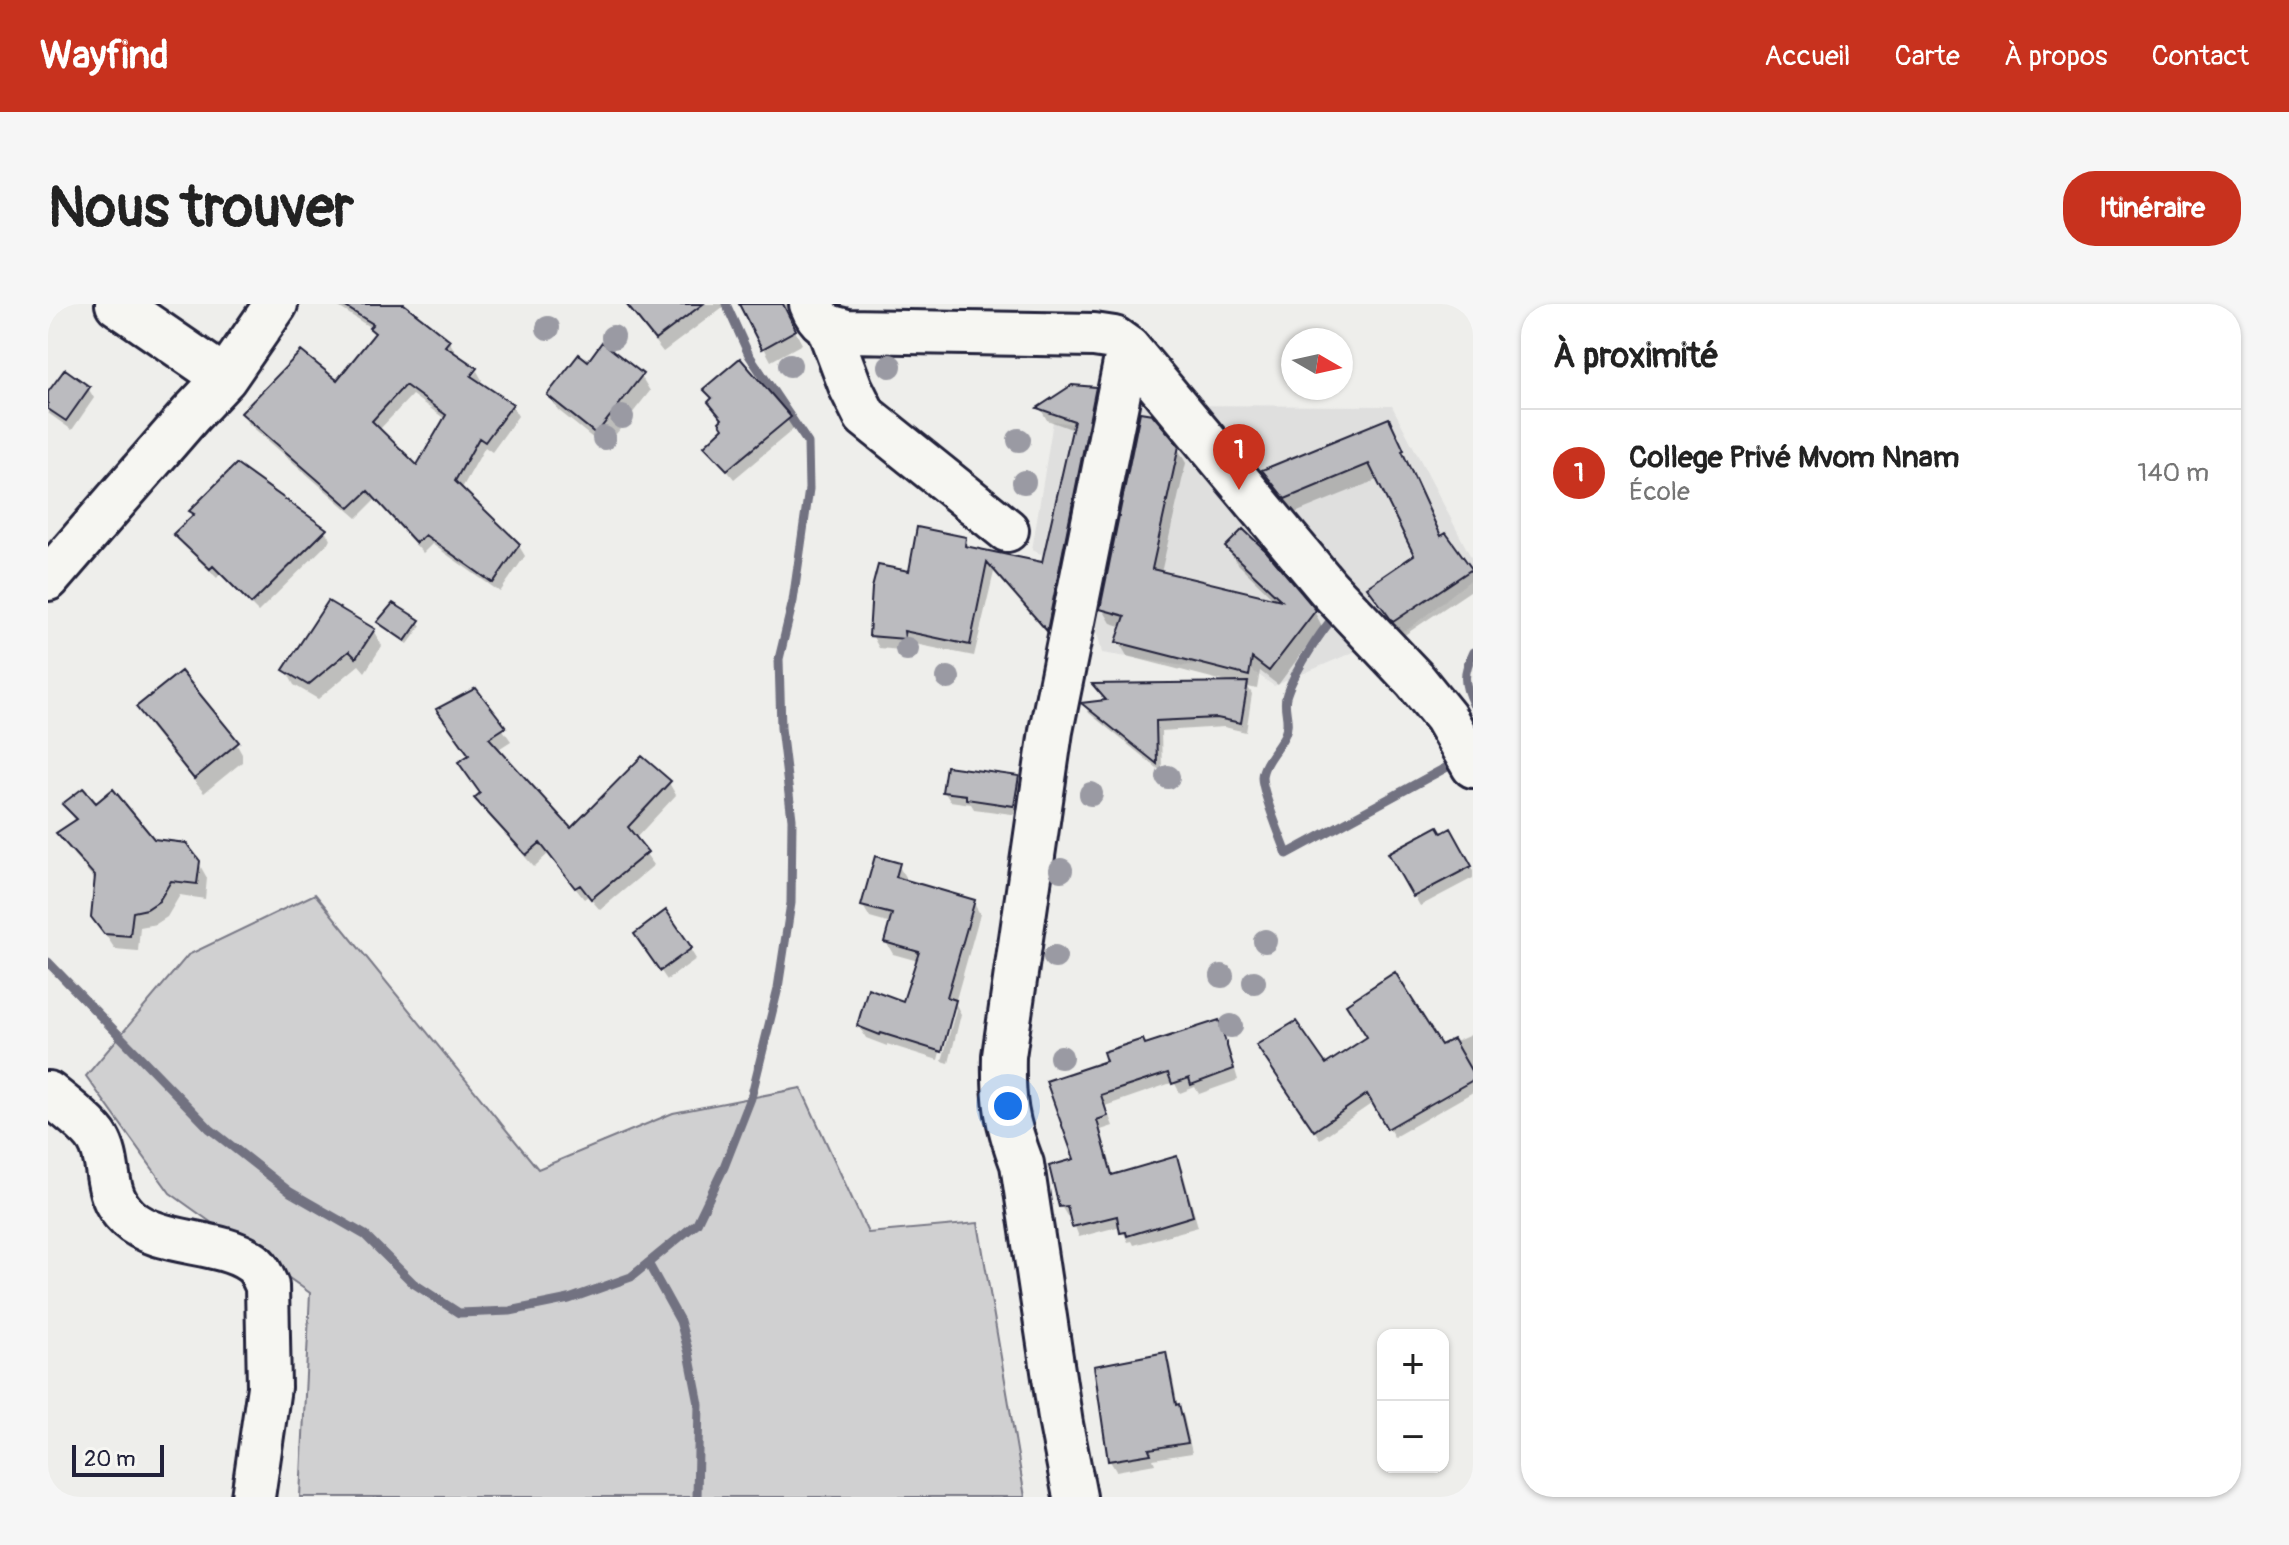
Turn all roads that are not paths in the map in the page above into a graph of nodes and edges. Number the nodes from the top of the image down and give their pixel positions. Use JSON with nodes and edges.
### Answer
{"nodes":[{"id":1,"x":117,"y":304,"type":"edge"},
{"id":2,"x":276,"y":304,"type":"edge"},
{"id":3,"x":820,"y":315,"type":"edge"},
{"id":4,"x":1128,"y":348,"type":"junction"},
{"id":5,"x":225,"y":378,"type":"junction"},
{"id":6,"x":1007,"y":530,"type":"dead end"},
{"id":7,"x":48,"y":579,"type":"edge"},
{"id":8,"x":1473,"y":766,"type":"edge"},
{"id":9,"x":48,"y":1093,"type":"edge"},
{"id":10,"x":253,"y":1497,"type":"edge"},
{"id":11,"x":1075,"y":1497,"type":"edge"}],
"edges":[{"from":1,"to":5,"type":"street"},
{"from":2,"to":5,"type":"street"},
{"from":3,"to":4,"type":"street"},
{"from":3,"to":6,"type":"street"},
{"from":4,"to":8,"type":"street"},
{"from":4,"to":11,"type":"street"},
{"from":5,"to":7,"type":"street"},
{"from":9,"to":10,"type":"street"}]}
